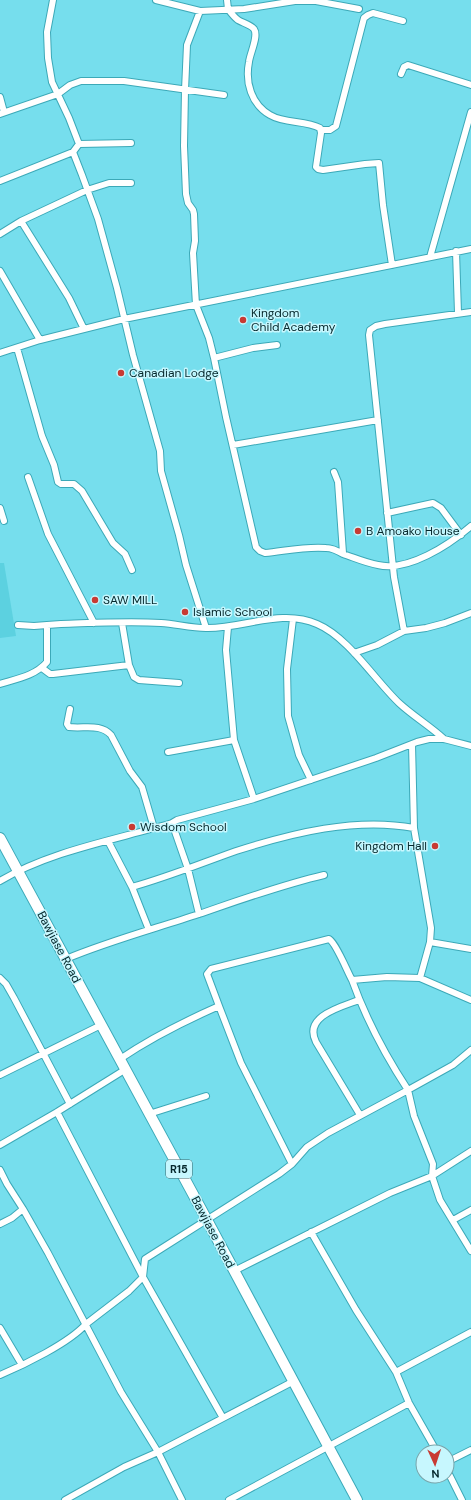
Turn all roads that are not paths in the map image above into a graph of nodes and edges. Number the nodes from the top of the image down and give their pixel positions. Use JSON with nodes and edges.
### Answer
{"nodes":[{"id":1,"x":52,"y":0,"type":"edge"},
{"id":2,"x":156,"y":0,"type":"edge"},
{"id":3,"x":227,"y":0,"type":"edge"},
{"id":4,"x":280,"y":2,"type":"edge"},
{"id":5,"x":228,"y":9,"type":"junction"},
{"id":6,"x":359,"y":9,"type":"dead end"},
{"id":7,"x":200,"y":11,"type":"junction"},
{"id":8,"x":403,"y":21,"type":"dead end"},
{"id":9,"x":401,"y":74,"type":"dead end"},
{"id":10,"x":471,"y":85,"type":"edge"},
{"id":11,"x":185,"y":90,"type":"junction"},
{"id":12,"x":58,"y":94,"type":"junction"},
{"id":13,"x":224,"y":95,"type":"dead end"},
{"id":14,"x":0,"y":97,"type":"edge"},
{"id":15,"x":471,"y":112,"type":"edge"},
{"id":16,"x":2,"y":113,"type":"edge"},
{"id":17,"x":321,"y":130,"type":"junction"},
{"id":18,"x":131,"y":143,"type":"dead end"},
{"id":19,"x":79,"y":144,"type":"junction"},
{"id":20,"x":73,"y":152,"type":"junction"},
{"id":21,"x":0,"y":181,"type":"edge"},
{"id":22,"x":131,"y":183,"type":"dead end"},
{"id":23,"x":87,"y":190,"type":"junction"},
{"id":24,"x":21,"y":221,"type":"junction"},
{"id":25,"x":0,"y":234,"type":"edge"},
{"id":26,"x":471,"y":249,"type":"edge"},
{"id":27,"x":456,"y":252,"type":"junction"},
{"id":28,"x":430,"y":257,"type":"junction"},
{"id":29,"x":392,"y":265,"type":"junction"},
{"id":30,"x":0,"y":271,"type":"edge"},
{"id":31,"x":196,"y":306,"type":"junction"},
{"id":32,"x":471,"y":312,"type":"edge"},
{"id":33,"x":458,"y":313,"type":"junction"},
{"id":34,"x":124,"y":320,"type":"junction"},
{"id":35,"x":84,"y":329,"type":"junction"},
{"id":36,"x":40,"y":340,"type":"junction"},
{"id":37,"x":277,"y":345,"type":"dead end"},
{"id":38,"x":17,"y":348,"type":"junction"},
{"id":39,"x":0,"y":353,"type":"edge"},
{"id":40,"x":214,"y":358,"type":"junction"},
{"id":41,"x":378,"y":420,"type":"junction"},
{"id":42,"x":233,"y":445,"type":"junction"},
{"id":43,"x":334,"y":472,"type":"dead end"},
{"id":44,"x":28,"y":477,"type":"dead end"},
{"id":45,"x":0,"y":508,"type":"edge"},
{"id":46,"x":388,"y":512,"type":"junction"},
{"id":47,"x":4,"y":521,"type":"dead end"},
{"id":48,"x":471,"y":526,"type":"edge"},
{"id":49,"x":461,"y":535,"type":"junction"},
{"id":50,"x":343,"y":553,"type":"junction"},
{"id":51,"x":393,"y":567,"type":"junction"},
{"id":52,"x":132,"y":570,"type":"dead end"},
{"id":53,"x":471,"y":613,"type":"edge"},
{"id":54,"x":293,"y":619,"type":"junction"},
{"id":55,"x":94,"y":623,"type":"junction"},
{"id":56,"x":122,"y":623,"type":"junction"},
{"id":57,"x":18,"y":625,"type":"dead end"},
{"id":58,"x":47,"y":625,"type":"junction"},
{"id":59,"x":228,"y":627,"type":"junction"},
{"id":60,"x":206,"y":628,"type":"junction"},
{"id":61,"x":404,"y":631,"type":"junction"},
{"id":62,"x":354,"y":653,"type":"junction"},
{"id":63,"x":129,"y":665,"type":"junction"},
{"id":64,"x":42,"y":668,"type":"junction"},
{"id":65,"x":179,"y":683,"type":"dead end"},
{"id":66,"x":0,"y":684,"type":"edge"},
{"id":67,"x":70,"y":709,"type":"dead end"},
{"id":68,"x":444,"y":739,"type":"junction"},
{"id":69,"x":234,"y":740,"type":"junction"},
{"id":70,"x":412,"y":744,"type":"junction"},
{"id":71,"x":471,"y":746,"type":"edge"},
{"id":72,"x":168,"y":752,"type":"dead end"},
{"id":73,"x":311,"y":780,"type":"junction"},
{"id":74,"x":254,"y":799,"type":"junction"},
{"id":75,"x":172,"y":823,"type":"junction"},
{"id":76,"x":154,"y":828,"type":"junction"},
{"id":77,"x":414,"y":828,"type":"junction"},
{"id":78,"x":0,"y":838,"type":"edge"},
{"id":79,"x":108,"y":841,"type":"junction"},
{"id":80,"x":188,"y":869,"type":"junction"},
{"id":81,"x":18,"y":870,"type":"junction"},
{"id":82,"x":324,"y":875,"type":"dead end"},
{"id":83,"x":0,"y":881,"type":"edge"},
{"id":84,"x":132,"y":887,"type":"junction"},
{"id":85,"x":199,"y":914,"type":"junction"},
{"id":86,"x":149,"y":930,"type":"junction"},
{"id":87,"x":430,"y":942,"type":"junction"},
{"id":88,"x":471,"y":949,"type":"edge"},
{"id":89,"x":66,"y":959,"type":"junction"},
{"id":90,"x":0,"y":978,"type":"edge"},
{"id":91,"x":420,"y":978,"type":"junction"},
{"id":92,"x":352,"y":980,"type":"junction"},
{"id":93,"x":359,"y":1000,"type":"junction"},
{"id":94,"x":471,"y":1000,"type":"edge"},
{"id":95,"x":219,"y":1006,"type":"junction"},
{"id":96,"x":101,"y":1025,"type":"junction"},
{"id":97,"x":471,"y":1050,"type":"edge"},
{"id":98,"x":44,"y":1054,"type":"junction"},
{"id":99,"x":120,"y":1059,"type":"junction"},
{"id":100,"x":126,"y":1069,"type":"junction"},
{"id":101,"x":0,"y":1075,"type":"edge"},
{"id":102,"x":408,"y":1090,"type":"junction"},
{"id":103,"x":206,"y":1096,"type":"dead end"},
{"id":104,"x":70,"y":1104,"type":"junction"},
{"id":105,"x":57,"y":1112,"type":"junction"},
{"id":106,"x":149,"y":1114,"type":"junction"},
{"id":107,"x":360,"y":1115,"type":"junction"},
{"id":108,"x":0,"y":1145,"type":"edge"},
{"id":109,"x":471,"y":1151,"type":"edge"},
{"id":110,"x":292,"y":1164,"type":"junction"},
{"id":111,"x":0,"y":1170,"type":"edge"},
{"id":112,"x":432,"y":1176,"type":"junction"},
{"id":113,"x":23,"y":1209,"type":"junction"},
{"id":114,"x":471,"y":1210,"type":"edge"},
{"id":115,"x":207,"y":1220,"type":"junction"},
{"id":116,"x":453,"y":1220,"type":"junction"},
{"id":117,"x":0,"y":1224,"type":"edge"},
{"id":118,"x":311,"y":1232,"type":"junction"},
{"id":119,"x":471,"y":1251,"type":"edge"},
{"id":120,"x":234,"y":1271,"type":"junction"},
{"id":121,"x":143,"y":1277,"type":"junction"},
{"id":122,"x":86,"y":1324,"type":"junction"},
{"id":123,"x":0,"y":1328,"type":"edge"},
{"id":124,"x":471,"y":1332,"type":"edge"},
{"id":125,"x":22,"y":1365,"type":"junction"},
{"id":126,"x":396,"y":1372,"type":"junction"},
{"id":127,"x":0,"y":1375,"type":"edge"},
{"id":128,"x":294,"y":1382,"type":"junction"},
{"id":129,"x":409,"y":1403,"type":"junction"},
{"id":130,"x":223,"y":1418,"type":"junction"},
{"id":131,"x":433,"y":1444,"type":"edge"},
{"id":132,"x":329,"y":1447,"type":"junction"},
{"id":133,"x":471,"y":1450,"type":"edge"},
{"id":134,"x":158,"y":1452,"type":"junction"},
{"id":135,"x":455,"y":1458,"type":"edge"},
{"id":136,"x":454,"y":1484,"type":"edge"},
{"id":137,"x":66,"y":1500,"type":"edge"},
{"id":138,"x":182,"y":1500,"type":"edge"},
{"id":139,"x":229,"y":1500,"type":"edge"},
{"id":140,"x":356,"y":1500,"type":"edge"},
{"id":141,"x":462,"y":1500,"type":"edge"}],
"edges":[{"from":1,"to":12,"type":"street"},
{"from":2,"to":7,"type":"street"},
{"from":3,"to":5,"type":"street"},
{"from":4,"to":5,"type":"street"},
{"from":4,"to":6,"type":"street"},
{"from":5,"to":7,"type":"street"},
{"from":5,"to":17,"type":"street"},
{"from":7,"to":11,"type":"street"},
{"from":8,"to":17,"type":"street"},
{"from":9,"to":10,"type":"street"},
{"from":11,"to":12,"type":"street"},
{"from":11,"to":13,"type":"street"},
{"from":11,"to":31,"type":"street"},
{"from":12,"to":16,"type":"street"},
{"from":12,"to":19,"type":"street"},
{"from":14,"to":16,"type":"street"},
{"from":15,"to":28,"type":"street"},
{"from":17,"to":29,"type":"street"},
{"from":18,"to":19,"type":"street"},
{"from":19,"to":20,"type":"street"},
{"from":20,"to":21,"type":"street"},
{"from":20,"to":23,"type":"street"},
{"from":22,"to":23,"type":"street"},
{"from":23,"to":24,"type":"street"},
{"from":23,"to":34,"type":"street"},
{"from":24,"to":25,"type":"street"},
{"from":24,"to":35,"type":"street"},
{"from":26,"to":27,"type":"street"},
{"from":27,"to":28,"type":"street"},
{"from":27,"to":33,"type":"street"},
{"from":28,"to":29,"type":"street"},
{"from":29,"to":31,"type":"street"},
{"from":30,"to":36,"type":"street"},
{"from":31,"to":34,"type":"street"},
{"from":31,"to":40,"type":"street"},
{"from":32,"to":33,"type":"street"},
{"from":33,"to":41,"type":"street"},
{"from":34,"to":35,"type":"street"},
{"from":34,"to":60,"type":"street"},
{"from":35,"to":36,"type":"street"},
{"from":36,"to":38,"type":"street"},
{"from":37,"to":40,"type":"street"},
{"from":38,"to":39,"type":"street"},
{"from":38,"to":52,"type":"street"},
{"from":40,"to":42,"type":"street"},
{"from":41,"to":42,"type":"street"},
{"from":41,"to":46,"type":"street"},
{"from":42,"to":50,"type":"street"},
{"from":43,"to":50,"type":"street"},
{"from":44,"to":55,"type":"street"},
{"from":45,"to":47,"type":"street"},
{"from":46,"to":49,"type":"street"},
{"from":46,"to":51,"type":"street"},
{"from":48,"to":49,"type":"street"},
{"from":49,"to":51,"type":"street"},
{"from":50,"to":51,"type":"street"},
{"from":51,"to":61,"type":"street"},
{"from":53,"to":61,"type":"street"},
{"from":54,"to":59,"type":"street"},
{"from":54,"to":62,"type":"street"},
{"from":54,"to":73,"type":"street"},
{"from":55,"to":56,"type":"street"},
{"from":55,"to":58,"type":"street"},
{"from":56,"to":60,"type":"street"},
{"from":56,"to":63,"type":"street"},
{"from":57,"to":58,"type":"street"},
{"from":58,"to":64,"type":"street"},
{"from":59,"to":60,"type":"street"},
{"from":59,"to":69,"type":"street"},
{"from":61,"to":62,"type":"street"},
{"from":62,"to":68,"type":"street"},
{"from":63,"to":64,"type":"street"},
{"from":63,"to":65,"type":"street"},
{"from":64,"to":66,"type":"street"},
{"from":67,"to":76,"type":"street"},
{"from":68,"to":70,"type":"street"},
{"from":68,"to":71,"type":"street"},
{"from":69,"to":72,"type":"street"},
{"from":69,"to":74,"type":"street"},
{"from":70,"to":73,"type":"street"},
{"from":70,"to":77,"type":"street"},
{"from":73,"to":74,"type":"street"},
{"from":74,"to":75,"type":"street"},
{"from":75,"to":76,"type":"street"},
{"from":75,"to":80,"type":"street"},
{"from":76,"to":79,"type":"street"},
{"from":77,"to":80,"type":"street"},
{"from":77,"to":87,"type":"street"},
{"from":78,"to":81,"type":"main road","name":"Bawjiase Road","number":"R15"},
{"from":79,"to":81,"type":"street"},
{"from":79,"to":84,"type":"street"},
{"from":80,"to":84,"type":"street"},
{"from":80,"to":85,"type":"street"},
{"from":81,"to":83,"type":"street"},
{"from":81,"to":89,"type":"main road","name":"Bawjiase Road","number":"R15"},
{"from":82,"to":85,"type":"street"},
{"from":84,"to":86,"type":"street"},
{"from":85,"to":86,"type":"street"},
{"from":86,"to":89,"type":"street"},
{"from":87,"to":88,"type":"street"},
{"from":87,"to":91,"type":"street"},
{"from":89,"to":96,"type":"main road","name":"Bawjiase Road","number":"R15"},
{"from":90,"to":98,"type":"street"},
{"from":91,"to":92,"type":"street"},
{"from":91,"to":94,"type":"street"},
{"from":92,"to":93,"type":"street"},
{"from":92,"to":95,"type":"street"},
{"from":93,"to":102,"type":"street"},
{"from":93,"to":107,"type":"street"},
{"from":95,"to":99,"type":"street"},
{"from":95,"to":110,"type":"street"},
{"from":96,"to":98,"type":"street"},
{"from":96,"to":99,"type":"main road","name":"Bawjiase Road","number":"R15"},
{"from":97,"to":102,"type":"street"},
{"from":98,"to":101,"type":"street"},
{"from":98,"to":104,"type":"street"},
{"from":99,"to":100,"type":"main road","name":"Bawjiase Road","number":"R15"},
{"from":100,"to":104,"type":"street"},
{"from":100,"to":106,"type":"main road","name":"Bawjiase Road","number":"R15"},
{"from":102,"to":107,"type":"street"},
{"from":102,"to":112,"type":"street"},
{"from":103,"to":106,"type":"street"},
{"from":104,"to":105,"type":"street"},
{"from":105,"to":108,"type":"street"},
{"from":105,"to":121,"type":"street"},
{"from":106,"to":115,"type":"main road","name":"Bawjiase Road","number":"R15"},
{"from":107,"to":110,"type":"street"},
{"from":109,"to":112,"type":"street"},
{"from":110,"to":115,"type":"street"},
{"from":111,"to":113,"type":"street"},
{"from":112,"to":116,"type":"street"},
{"from":112,"to":118,"type":"street"},
{"from":113,"to":117,"type":"street"},
{"from":113,"to":122,"type":"street"},
{"from":114,"to":116,"type":"street"},
{"from":115,"to":120,"type":"main road","name":"Bawjiase Road","number":"R15"},
{"from":115,"to":121,"type":"street"},
{"from":116,"to":119,"type":"street"},
{"from":118,"to":120,"type":"street"},
{"from":118,"to":126,"type":"street"},
{"from":120,"to":128,"type":"main road","name":"Bawjiase Road","number":"R15"},
{"from":121,"to":122,"type":"street"},
{"from":121,"to":130,"type":"street"},
{"from":122,"to":125,"type":"street"},
{"from":122,"to":134,"type":"street"},
{"from":123,"to":125,"type":"street"},
{"from":124,"to":126,"type":"street"},
{"from":125,"to":127,"type":"street"},
{"from":126,"to":129,"type":"street"},
{"from":128,"to":130,"type":"street"},
{"from":128,"to":132,"type":"main road","name":"Bawjiase Road","number":"R15"},
{"from":129,"to":131,"type":"street"},
{"from":129,"to":132,"type":"street"},
{"from":130,"to":134,"type":"street"},
{"from":132,"to":139,"type":"street"},
{"from":132,"to":140,"type":"main road","name":"Bawjiase Road","number":"R15"},
{"from":133,"to":135,"type":"street"},
{"from":134,"to":137,"type":"street"},
{"from":134,"to":138,"type":"street"},
{"from":136,"to":141,"type":"street"}]}
